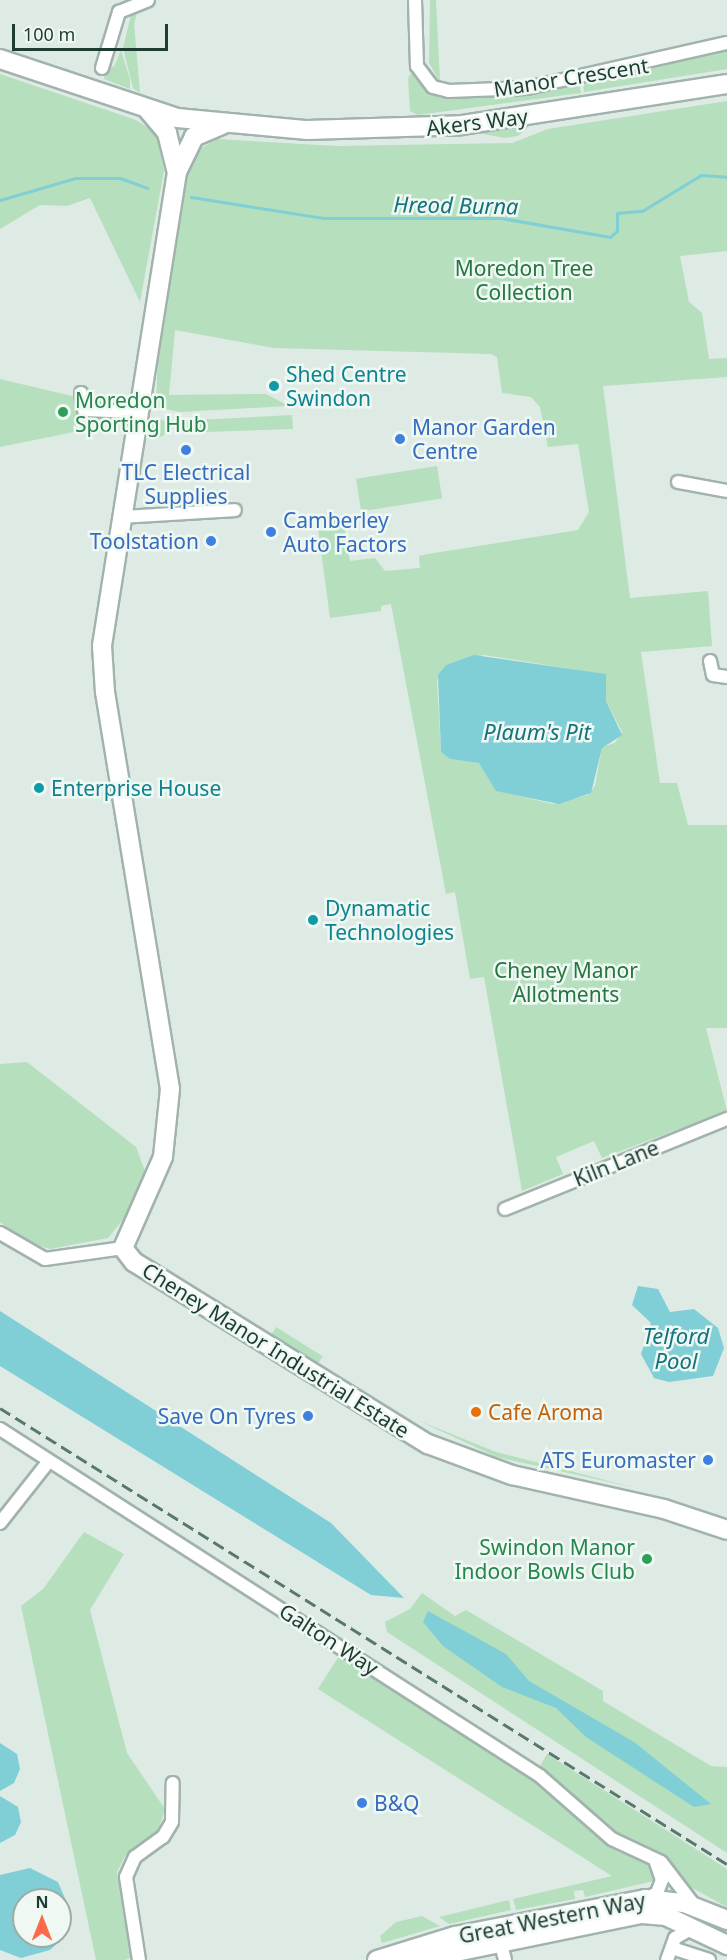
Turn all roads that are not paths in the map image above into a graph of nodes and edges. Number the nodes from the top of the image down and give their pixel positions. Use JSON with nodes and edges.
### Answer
{"nodes":[{"id":1,"x":148,"y":0,"type":"edge"},
{"id":2,"x":415,"y":0,"type":"edge"},
{"id":3,"x":727,"y":43,"type":"edge"},
{"id":4,"x":0,"y":59,"type":"edge"},
{"id":5,"x":102,"y":68,"type":"dead end"},
{"id":6,"x":727,"y":84,"type":"edge"},
{"id":7,"x":224,"y":124,"type":"junction"},
{"id":8,"x":175,"y":128,"type":"junction"},
{"id":9,"x":193,"y":139,"type":"junction"},
{"id":10,"x":177,"y":172,"type":"junction"},
{"id":11,"x":81,"y":393,"type":"dead end"},
{"id":12,"x":138,"y":412,"type":"junction"},
{"id":13,"x":678,"y":482,"type":"dead end"},
{"id":14,"x":727,"y":491,"type":"edge"},
{"id":15,"x":235,"y":510,"type":"dead end"},
{"id":16,"x":122,"y":517,"type":"junction"},
{"id":17,"x":710,"y":661,"type":"dead end"},
{"id":18,"x":727,"y":677,"type":"edge"},
{"id":19,"x":727,"y":1119,"type":"edge"},
{"id":20,"x":505,"y":1209,"type":"dead end"},
{"id":21,"x":0,"y":1233,"type":"edge"},
{"id":22,"x":123,"y":1248,"type":"junction"},
{"id":23,"x":0,"y":1429,"type":"edge"},
{"id":24,"x":49,"y":1461,"type":"junction"},
{"id":25,"x":0,"y":1523,"type":"edge"},
{"id":26,"x":727,"y":1530,"type":"edge"},
{"id":27,"x":173,"y":1783,"type":"dead end"},
{"id":28,"x":651,"y":1855,"type":"junction"},
{"id":29,"x":650,"y":1906,"type":"junction"},
{"id":30,"x":695,"y":1906,"type":"junction"},
{"id":31,"x":727,"y":1920,"type":"edge"},
{"id":32,"x":694,"y":1927,"type":"junction"},
{"id":33,"x":500,"y":1940,"type":"junction"},
{"id":34,"x":727,"y":1945,"type":"edge"},
{"id":35,"x":671,"y":1949,"type":"edge"},
{"id":36,"x":139,"y":1960,"type":"edge"},
{"id":37,"x":377,"y":1960,"type":"edge"},
{"id":38,"x":417,"y":1960,"type":"edge"},
{"id":39,"x":505,"y":1960,"type":"edge"},
{"id":40,"x":709,"y":1960,"type":"edge"}],
"edges":[{"from":1,"to":5,"type":"street"},
{"from":2,"to":3,"type":"street","name":"Manor Crescent"},
{"from":4,"to":8,"type":"street","name":"Akers Way"},
{"from":6,"to":7,"type":"street","name":"Akers Way"},
{"from":7,"to":8,"type":"street","name":"Akers Way"},
{"from":7,"to":9,"type":"street","name":"Akers Way"},
{"from":8,"to":9,"type":"street","name":"Akers Way"},
{"from":8,"to":10,"type":"street","name":"Cheney Manor Industrial Estate"},
{"from":9,"to":10,"type":"street","name":"Cheney Manor Industrial Estate"},
{"from":10,"to":12,"type":"street","name":"Cheney Manor Industrial Estate"},
{"from":11,"to":12,"type":"street"},
{"from":12,"to":16,"type":"street","name":"Cheney Manor Industrial Estate"},
{"from":13,"to":14,"type":"street"},
{"from":15,"to":16,"type":"street"},
{"from":16,"to":22,"type":"street","name":"Cheney Manor Industrial Estate"},
{"from":17,"to":18,"type":"street"},
{"from":19,"to":20,"type":"street","name":"Kiln Lane"},
{"from":21,"to":22,"type":"street"},
{"from":22,"to":26,"type":"street","name":"Cheney Manor Industrial Estate"},
{"from":23,"to":24,"type":"street","name":"Galton Way"},
{"from":24,"to":25,"type":"street"},
{"from":24,"to":28,"type":"street","name":"Galton Way"},
{"from":27,"to":36,"type":"street"},
{"from":28,"to":29,"type":"street"},
{"from":28,"to":30,"type":"street","name":"Galton Way"},
{"from":29,"to":30,"type":"street","name":"Great Western Way"},
{"from":29,"to":32,"type":"street","name":"Great Western Way"},
{"from":29,"to":33,"type":"street","name":"Great Western Way"},
{"from":29,"to":35,"type":"street"},
{"from":29,"to":37,"type":"street","name":"Great Western Way"},
{"from":30,"to":31,"type":"street","name":"Great Western Way"},
{"from":32,"to":34,"type":"street","name":"Great Western Way"},
{"from":32,"to":35,"type":"street"},
{"from":33,"to":38,"type":"street","name":"Great Western Way"},
{"from":33,"to":39,"type":"street"},
{"from":35,"to":40,"type":"street"}]}
